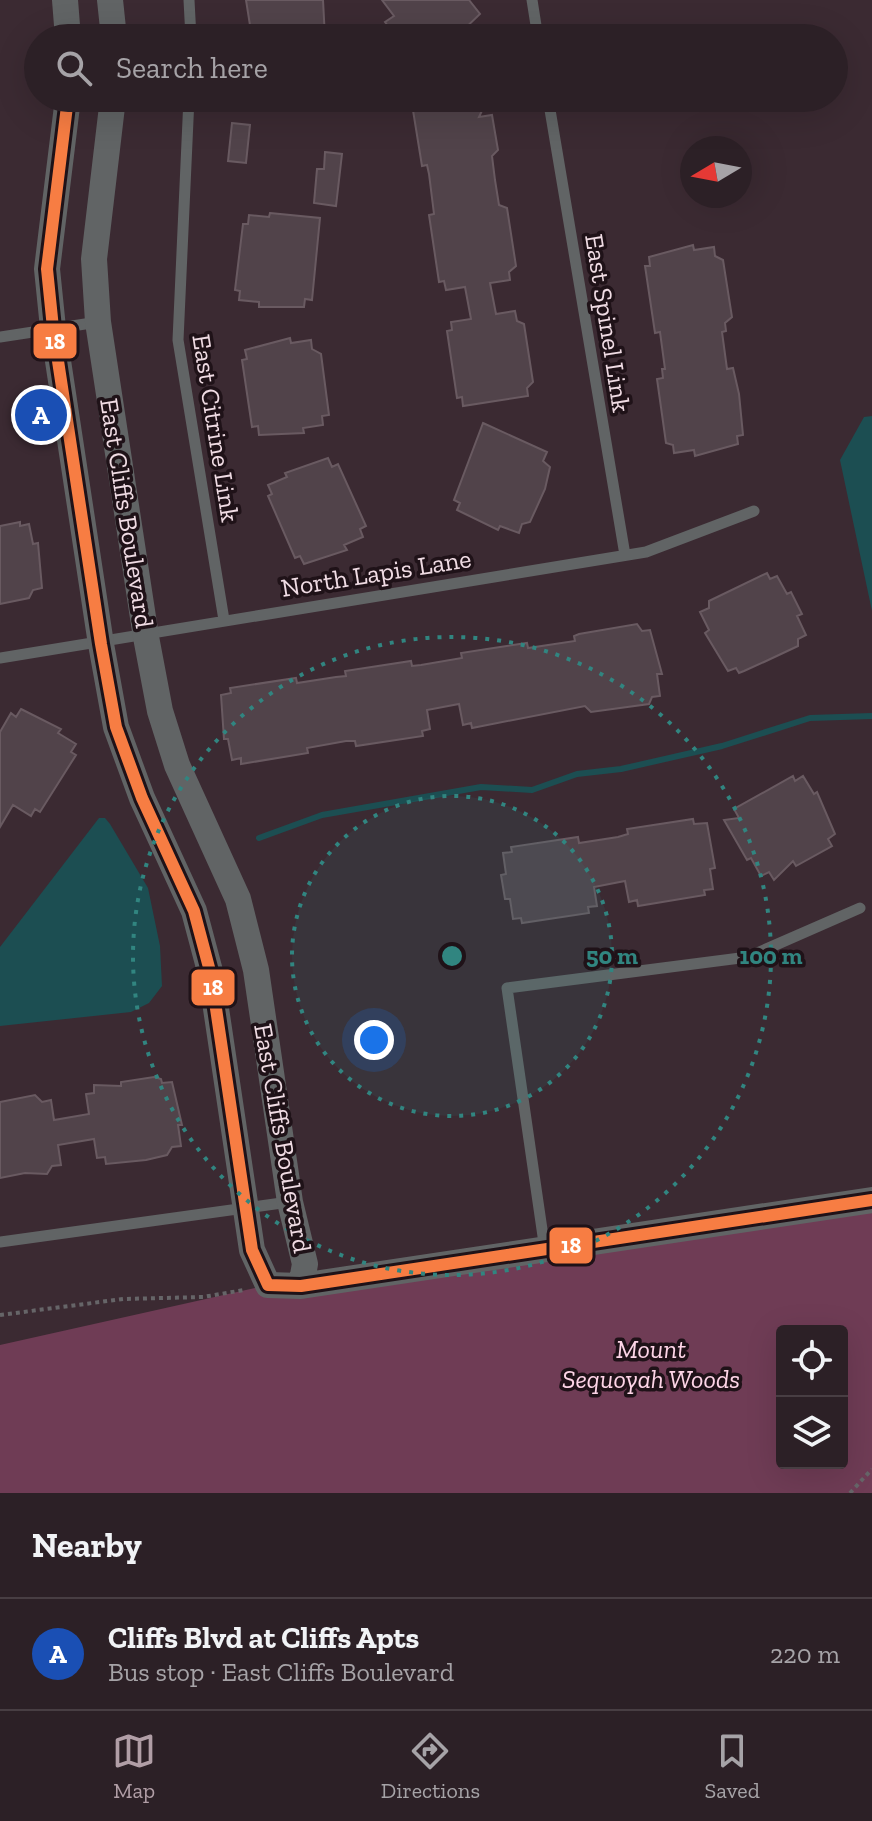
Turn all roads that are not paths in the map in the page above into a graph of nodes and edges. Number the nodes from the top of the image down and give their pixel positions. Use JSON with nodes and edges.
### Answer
{"nodes":[{"id":1,"x":65,"y":0,"type":"edge"},
{"id":2,"x":110,"y":0,"type":"edge"},
{"id":3,"x":189,"y":0,"type":"edge"},
{"id":4,"x":532,"y":0,"type":"edge"},
{"id":5,"x":67,"y":24,"type":"edge"},
{"id":6,"x":113,"y":24,"type":"edge"},
{"id":7,"x":190,"y":24,"type":"edge"},
{"id":8,"x":536,"y":24,"type":"edge"},
{"id":9,"x":66,"y":112,"type":"edge"},
{"id":10,"x":111,"y":112,"type":"edge"},
{"id":11,"x":188,"y":112,"type":"edge"},
{"id":12,"x":550,"y":112,"type":"edge"},
{"id":13,"x":98,"y":322,"type":"junction"},
{"id":14,"x":53,"y":328,"type":"junction"},
{"id":15,"x":0,"y":337,"type":"edge"},
{"id":16,"x":754,"y":511,"type":"dead end"},
{"id":17,"x":625,"y":555,"type":"junction"},
{"id":18,"x":224,"y":620,"type":"junction"},
{"id":19,"x":146,"y":637,"type":"junction"},
{"id":20,"x":101,"y":644,"type":"junction"},
{"id":21,"x":0,"y":658,"type":"edge"},
{"id":22,"x":860,"y":908,"type":"dead end"},
{"id":23,"x":252,"y":951,"type":"junction"},
{"id":24,"x":208,"y":961,"type":"junction"},
{"id":25,"x":872,"y":1200,"type":"edge"},
{"id":26,"x":290,"y":1202,"type":"junction"},
{"id":27,"x":245,"y":1209,"type":"junction"},
{"id":28,"x":0,"y":1242,"type":"edge"},
{"id":29,"x":545,"y":1250,"type":"junction"},
{"id":30,"x":301,"y":1286,"type":"junction"}],
"edges":[{"from":1,"to":5,"type":"street"},
{"from":2,"to":6,"type":"street"},
{"from":3,"to":7,"type":"lane"},
{"from":4,"to":8,"type":"lane"},
{"from":9,"to":14,"type":"street","name":"East Cliffs Boulevard"},
{"from":10,"to":13,"type":"street","name":"East Cliffs Boulevard"},
{"from":11,"to":18,"type":"lane","name":"East Citrine Link"},
{"from":12,"to":17,"type":"lane","name":"East Spinel Link"},
{"from":13,"to":14,"type":"lane"},
{"from":13,"to":19,"type":"street","name":"East Cliffs Boulevard"},
{"from":14,"to":15,"type":"lane"},
{"from":14,"to":20,"type":"street","name":"East Cliffs Boulevard"},
{"from":16,"to":17,"type":"lane","name":"North Lapis Lane"},
{"from":17,"to":18,"type":"lane","name":"North Lapis Lane"},
{"from":18,"to":19,"type":"lane","name":"North Lapis Lane"},
{"from":19,"to":20,"type":"lane","name":"North Lapis Lane"},
{"from":19,"to":23,"type":"street","name":"East Cliffs Boulevard"},
{"from":20,"to":21,"type":"lane","name":"North Lapis Lane"},
{"from":20,"to":24,"type":"street","name":"East Cliffs Boulevard"},
{"from":22,"to":29,"type":"lane"},
{"from":23,"to":24,"type":"street"},
{"from":23,"to":26,"type":"street","name":"East Cliffs Boulevard"},
{"from":24,"to":27,"type":"street","name":"East Cliffs Boulevard"},
{"from":25,"to":29,"type":"street"},
{"from":26,"to":27,"type":"lane"},
{"from":26,"to":30,"type":"street","name":"East Cliffs Boulevard"},
{"from":27,"to":28,"type":"lane"},
{"from":27,"to":30,"type":"street","name":"East Cliffs Boulevard"},
{"from":29,"to":30,"type":"street"}]}
